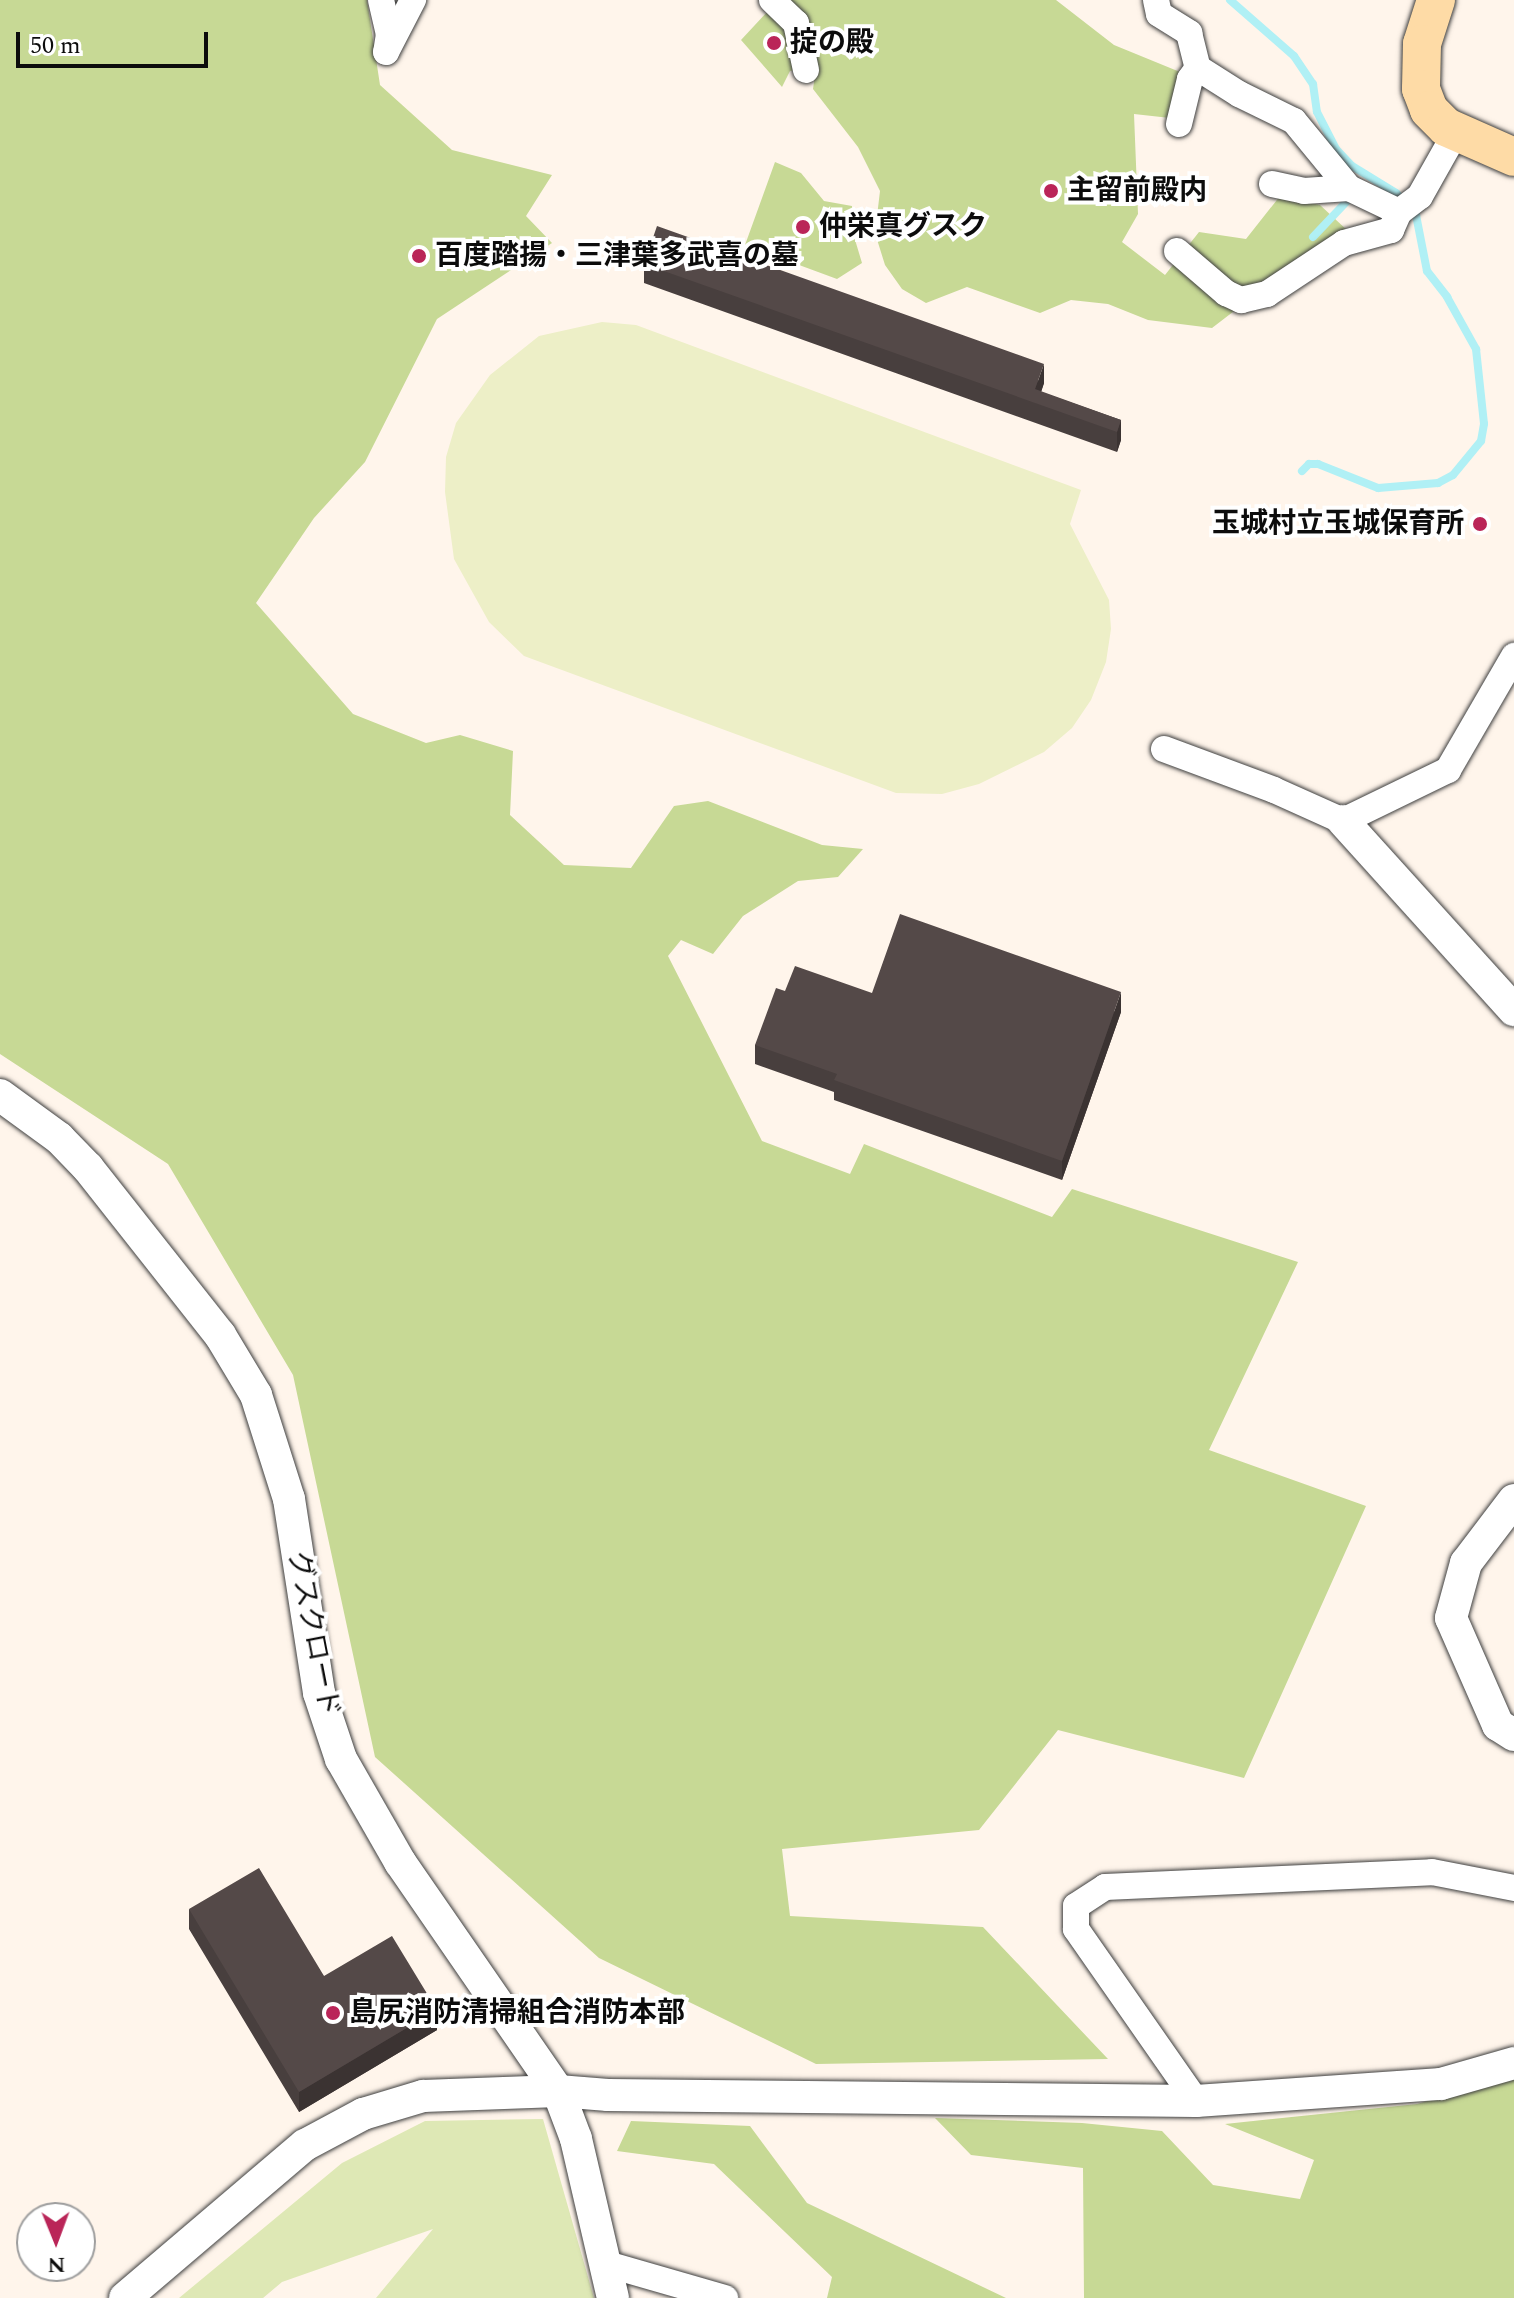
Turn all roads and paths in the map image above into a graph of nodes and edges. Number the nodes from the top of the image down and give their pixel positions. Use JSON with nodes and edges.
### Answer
{"nodes":[{"id":1,"x":381,"y":0,"type":"edge"},
{"id":2,"x":413,"y":0,"type":"edge"},
{"id":3,"x":772,"y":0,"type":"edge"},
{"id":4,"x":1156,"y":0,"type":"edge"},
{"id":5,"x":1436,"y":0,"type":"edge"},
{"id":6,"x":1198,"y":68,"type":"junction"},
{"id":7,"x":806,"y":70,"type":"dead end"},
{"id":8,"x":1179,"y":124,"type":"dead end"},
{"id":9,"x":1456,"y":132,"type":"junction"},
{"id":10,"x":1514,"y":157,"type":"edge"},
{"id":11,"x":1272,"y":184,"type":"dead end"},
{"id":12,"x":1349,"y":188,"type":"junction"},
{"id":13,"x":1406,"y":206,"type":"junction"},
{"id":14,"x":1177,"y":251,"type":"dead end"},
{"id":15,"x":1514,"y":656,"type":"edge"},
{"id":16,"x":1164,"y":749,"type":"dead end"},
{"id":17,"x":1343,"y":821,"type":"junction"},
{"id":18,"x":1514,"y":1010,"type":"edge"},
{"id":19,"x":0,"y":1095,"type":"edge"},
{"id":20,"x":1514,"y":1500,"type":"edge"},
{"id":21,"x":1514,"y":1735,"type":"edge"},
{"id":22,"x":1514,"y":1888,"type":"edge"},
{"id":23,"x":1514,"y":2063,"type":"edge"},
{"id":24,"x":558,"y":2091,"type":"junction"},
{"id":25,"x":1196,"y":2101,"type":"junction"},
{"id":26,"x":607,"y":2264,"type":"junction"},
{"id":27,"x":125,"y":2298,"type":"edge"},
{"id":28,"x":613,"y":2298,"type":"edge"},
{"id":29,"x":725,"y":2298,"type":"edge"}],
"edges":[{"from":1,"to":2,"type":"street"},
{"from":3,"to":7,"type":"street"},
{"from":4,"to":6,"type":"street"},
{"from":5,"to":9,"type":"main road"},
{"from":6,"to":8,"type":"street"},
{"from":6,"to":12,"type":"street"},
{"from":9,"to":10,"type":"main road"},
{"from":9,"to":13,"type":"street"},
{"from":11,"to":12,"type":"street"},
{"from":12,"to":13,"type":"street"},
{"from":13,"to":14,"type":"street"},
{"from":15,"to":17,"type":"street"},
{"from":16,"to":17,"type":"street"},
{"from":17,"to":18,"type":"street"},
{"from":19,"to":24,"type":"street","name":"グスクロード"},
{"from":20,"to":21,"type":"street"},
{"from":22,"to":25,"type":"street"},
{"from":23,"to":25,"type":"street"},
{"from":24,"to":25,"type":"street"},
{"from":24,"to":26,"type":"street","name":"グスクロード"},
{"from":24,"to":27,"type":"street"},
{"from":26,"to":28,"type":"street","name":"グスクロード"},
{"from":26,"to":29,"type":"street"}]}
